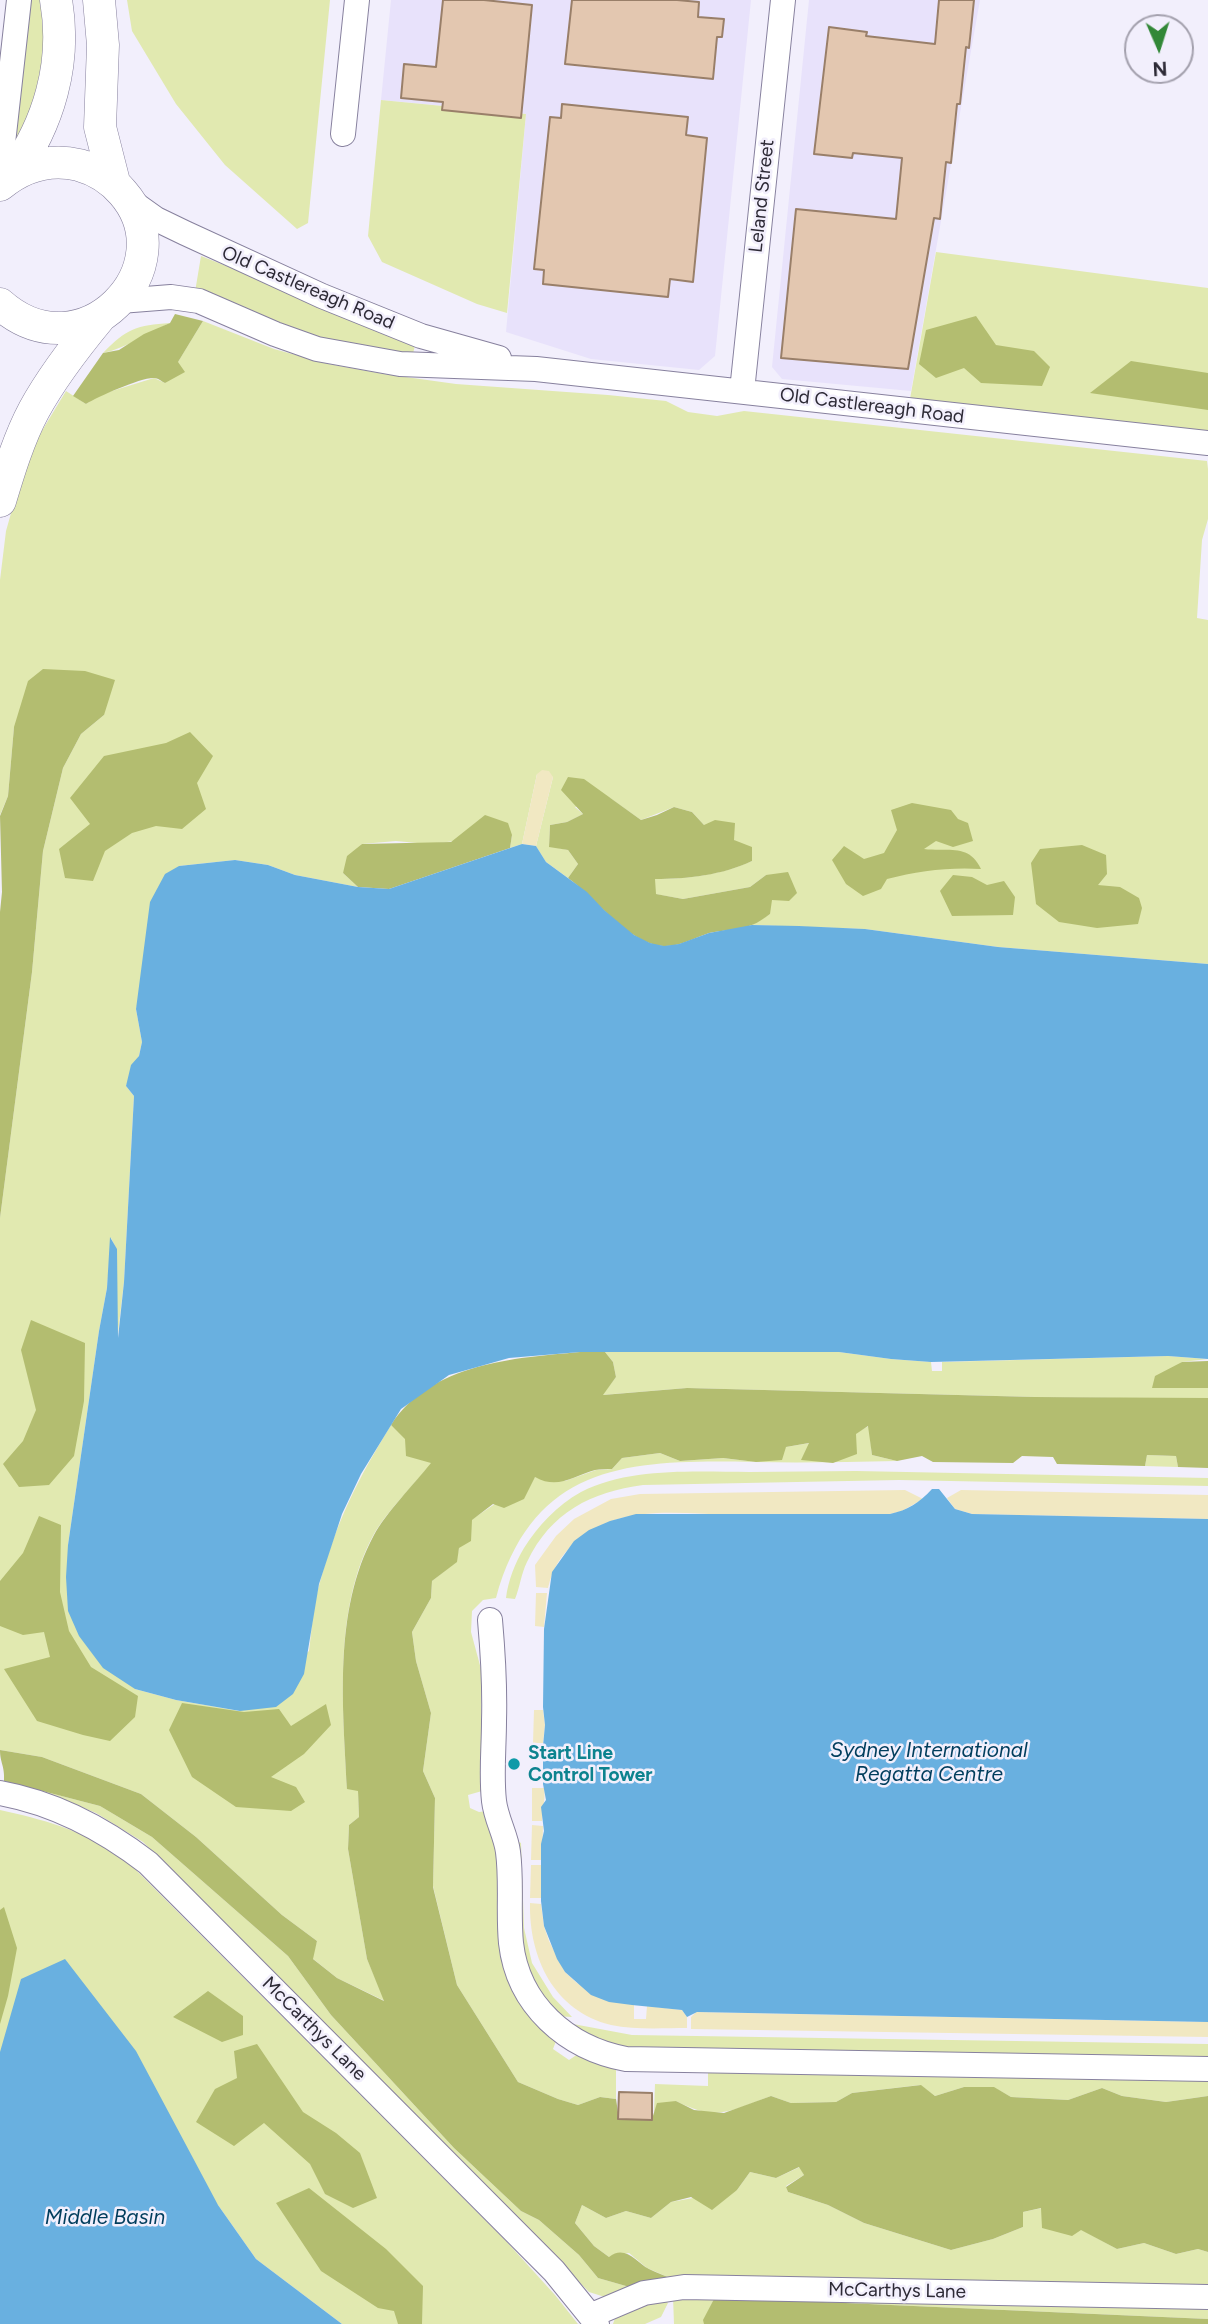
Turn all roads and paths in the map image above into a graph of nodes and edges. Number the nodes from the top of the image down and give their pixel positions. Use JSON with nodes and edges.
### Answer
{"nodes":[{"id":1,"x":19,"y":0,"type":"edge"},
{"id":2,"x":56,"y":0,"type":"edge"},
{"id":3,"x":99,"y":0,"type":"edge"},
{"id":4,"x":357,"y":0,"type":"edge"},
{"id":5,"x":783,"y":0,"type":"edge"},
{"id":6,"x":4,"y":106,"type":"edge"},
{"id":7,"x":343,"y":134,"type":"dead end"},
{"id":8,"x":4,"y":177,"type":"edge"},
{"id":9,"x":121,"y":191,"type":"junction"},
{"id":10,"x":0,"y":304,"type":"edge"},
{"id":11,"x":110,"y":309,"type":"junction"},
{"id":12,"x":536,"y":369,"type":"junction"},
{"id":13,"x":742,"y":391,"type":"junction"},
{"id":14,"x":1208,"y":443,"type":"edge"},
{"id":15,"x":0,"y":501,"type":"edge"},
{"id":16,"x":490,"y":1620,"type":"dead end"},
{"id":17,"x":0,"y":1793,"type":"edge"},
{"id":18,"x":1208,"y":2069,"type":"edge"},
{"id":19,"x":1208,"y":2297,"type":"edge"},
{"id":20,"x":594,"y":2320,"type":"edge"}],
"edges":[{"from":1,"to":6,"type":"street"},
{"from":2,"to":8,"type":"main road"},
{"from":3,"to":9,"type":"main road"},
{"from":4,"to":7,"type":"street"},
{"from":5,"to":13,"type":"street","name":"Leland Street"},
{"from":6,"to":8,"type":"street"},
{"from":8,"to":9,"type":"main road"},
{"from":9,"to":11,"type":"main road"},
{"from":9,"to":12,"type":"street","name":"Old Castlereagh Road"},
{"from":10,"to":11,"type":"main road"},
{"from":11,"to":12,"type":"street","name":"Old Castlereagh Road"},
{"from":11,"to":15,"type":"main road"},
{"from":12,"to":13,"type":"street","name":"Old Castlereagh Road"},
{"from":13,"to":14,"type":"street","name":"Old Castlereagh Road"},
{"from":16,"to":18,"type":"street"},
{"from":17,"to":20,"type":"street","name":"McCarthys Lane"},
{"from":19,"to":20,"type":"street","name":"McCarthys Lane"}]}
